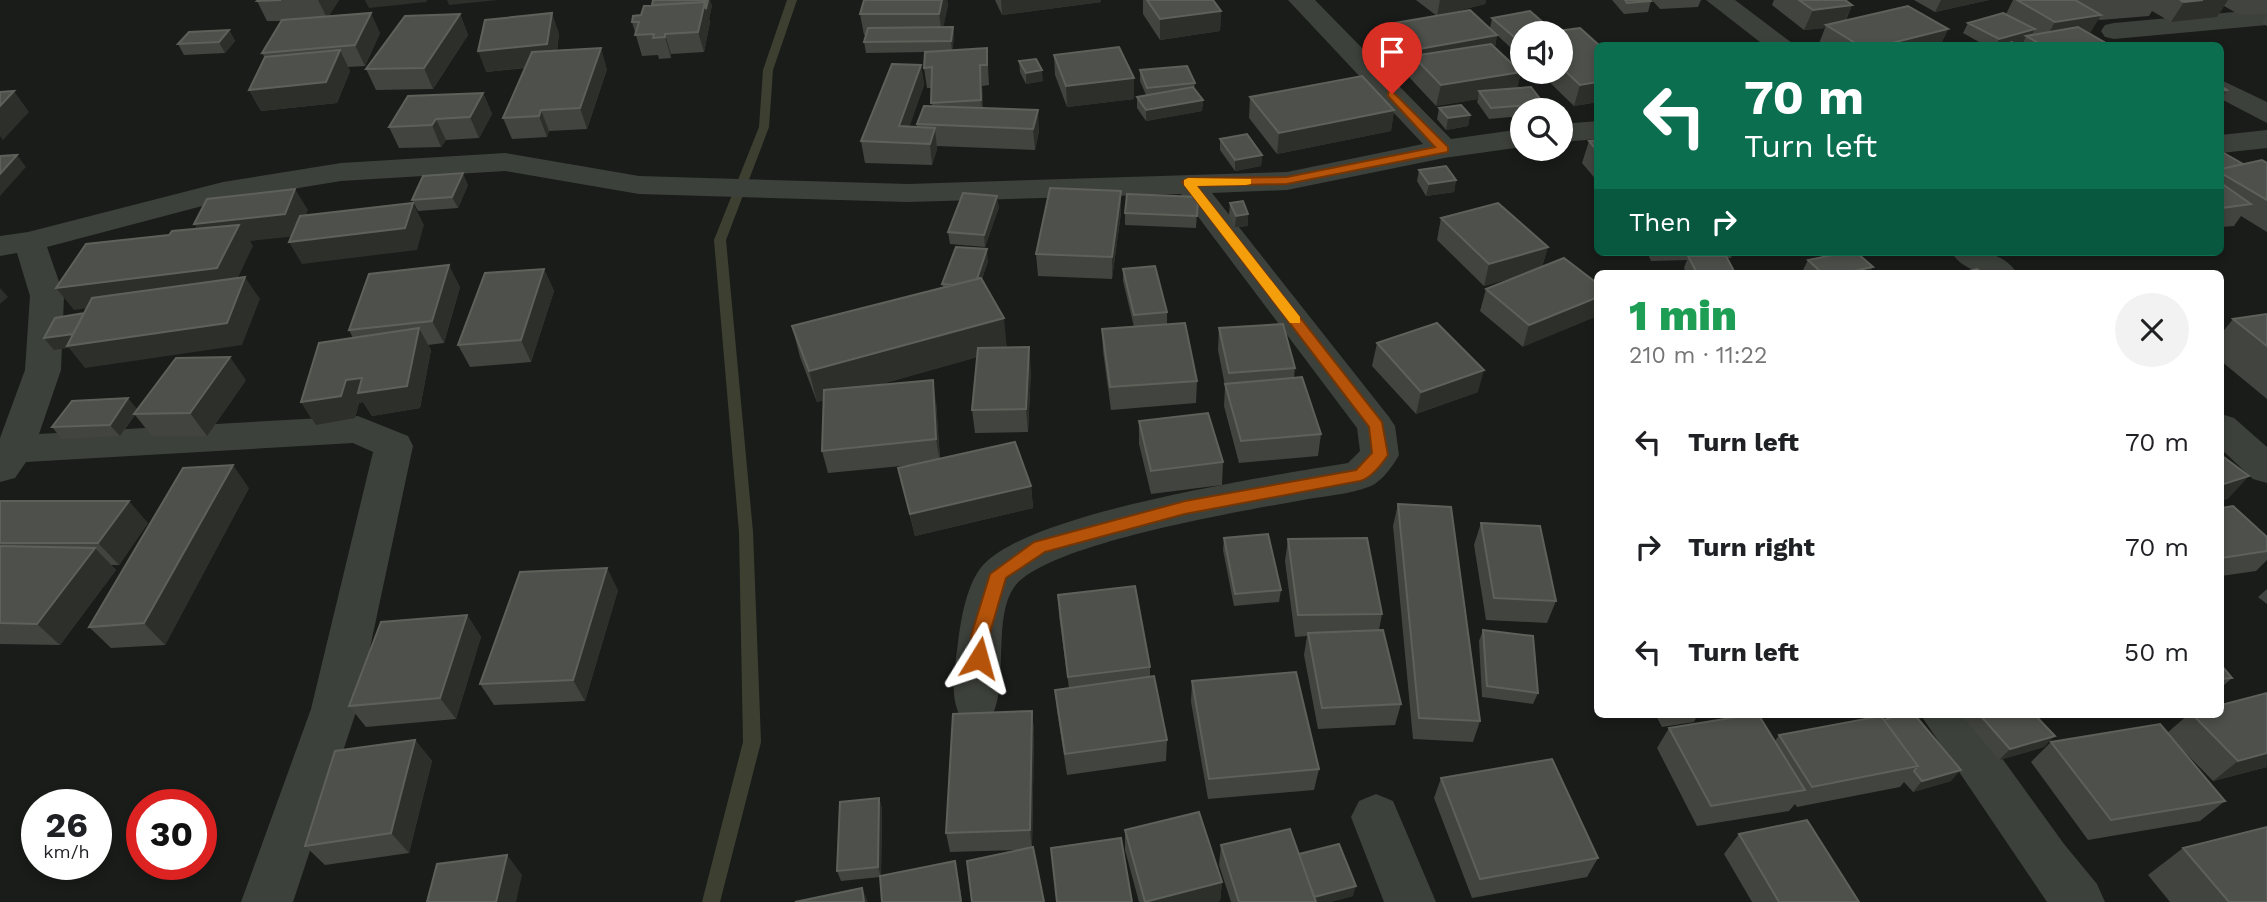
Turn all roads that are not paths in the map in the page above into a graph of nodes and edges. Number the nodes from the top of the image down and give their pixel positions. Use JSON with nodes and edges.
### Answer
{"nodes":[{"id":1,"x":1301,"y":0,"type":"edge"},
{"id":2,"x":1719,"y":0,"type":"edge"},
{"id":3,"x":2267,"y":17,"type":"edge"},
{"id":4,"x":2090,"y":18,"type":"edge"},
{"id":5,"x":2114,"y":31,"type":"junction"},
{"id":6,"x":1777,"y":42,"type":"edge"},
{"id":7,"x":2135,"y":42,"type":"edge"},
{"id":8,"x":2224,"y":90,"type":"edge"},
{"id":9,"x":2267,"y":114,"type":"edge"},
{"id":10,"x":1594,"y":130,"type":"edge"},
{"id":11,"x":1573,"y":132,"type":"edge"},
{"id":12,"x":2267,"y":139,"type":"edge"},
{"id":13,"x":1510,"y":140,"type":"edge"},
{"id":14,"x":2224,"y":144,"type":"edge"},
{"id":15,"x":1444,"y":149,"type":"junction"},
{"id":16,"x":1188,"y":182,"type":"junction"},
{"id":17,"x":15,"y":244,"type":"edge"},
{"id":18,"x":1973,"y":256,"type":"edge"},
{"id":19,"x":1995,"y":270,"type":"edge"},
{"id":20,"x":2224,"y":430,"type":"edge"},
{"id":21,"x":8,"y":459,"type":"edge"},
{"id":22,"x":2267,"y":469,"type":"edge"},
{"id":23,"x":976,"y":702,"type":"dead end"},
{"id":24,"x":1946,"y":718,"type":"edge"},
{"id":25,"x":1376,"y":817,"type":"dead end"},
{"id":26,"x":267,"y":902,"type":"edge"},
{"id":27,"x":1410,"y":902,"type":"edge"},
{"id":28,"x":2080,"y":902,"type":"edge"}],
"edges":[{"from":1,"to":15,"type":"street"},
{"from":2,"to":6,"type":"street"},
{"from":3,"to":5,"type":"street"},
{"from":4,"to":5,"type":"street"},
{"from":5,"to":7,"type":"street"},
{"from":8,"to":9,"type":"street"},
{"from":10,"to":11,"type":"street"},
{"from":12,"to":14,"type":"street"},
{"from":13,"to":15,"type":"street"},
{"from":15,"to":16,"type":"street"},
{"from":16,"to":17,"type":"street"},
{"from":16,"to":23,"type":"street"},
{"from":17,"to":21,"type":"street"},
{"from":18,"to":19,"type":"street"},
{"from":20,"to":22,"type":"street"},
{"from":21,"to":26,"type":"street"},
{"from":24,"to":28,"type":"street"},
{"from":25,"to":27,"type":"street"}]}
